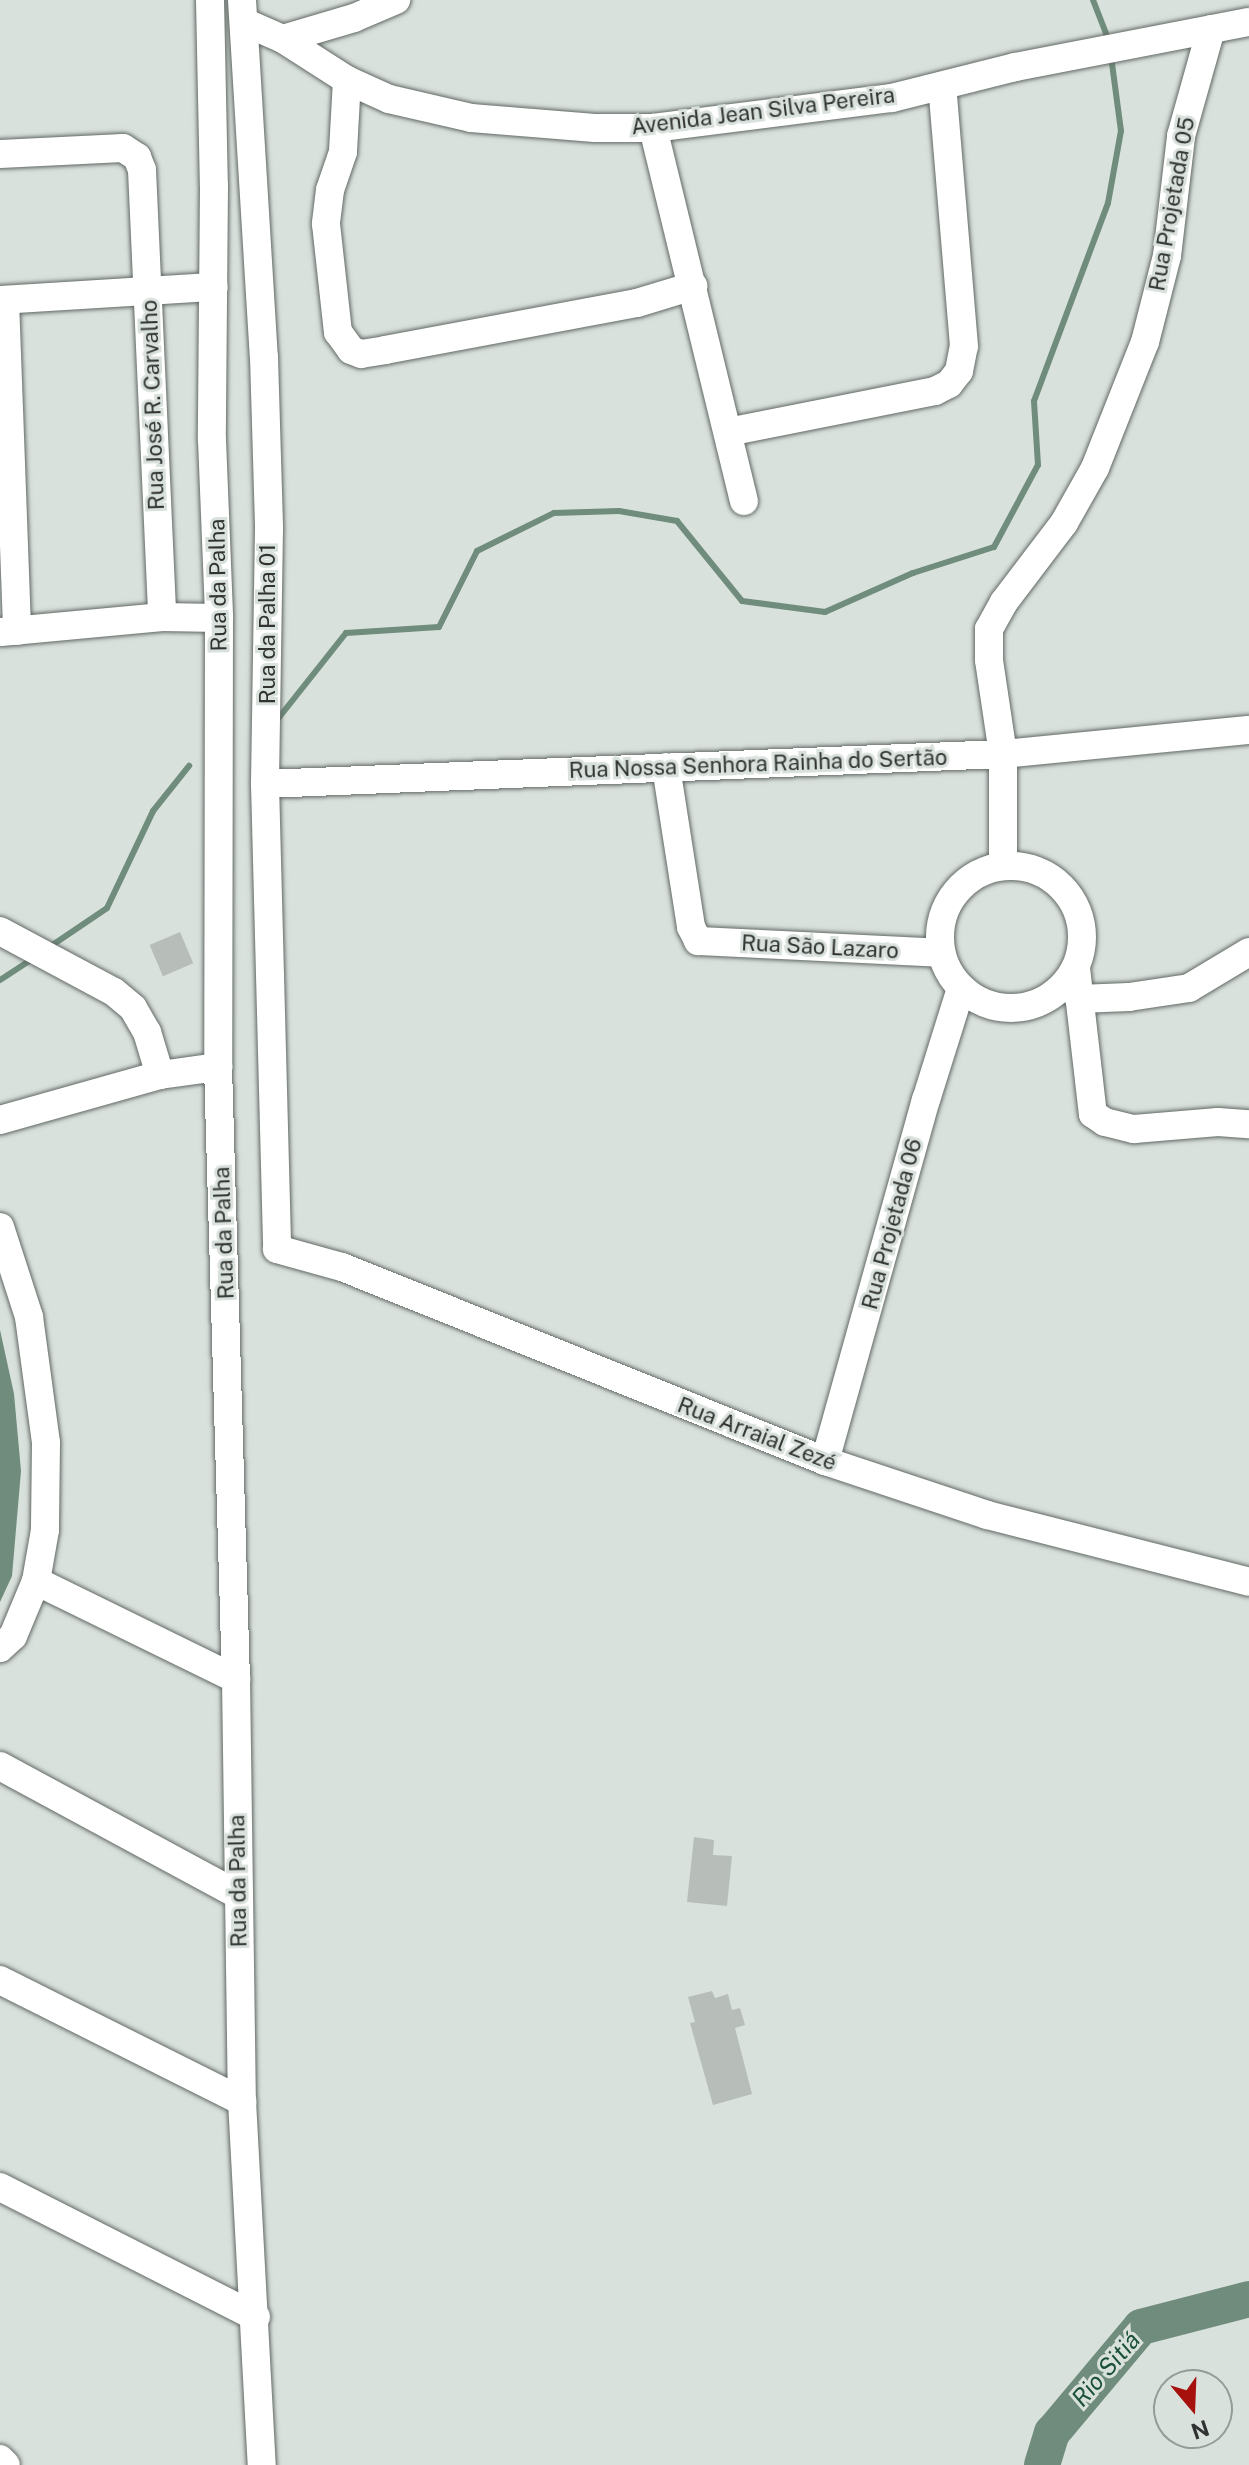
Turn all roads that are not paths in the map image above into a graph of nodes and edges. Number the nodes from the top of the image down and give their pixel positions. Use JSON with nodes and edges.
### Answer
{"nodes":[{"id":1,"x":210,"y":0,"type":"edge"},
{"id":2,"x":396,"y":0,"type":"edge"},
{"id":3,"x":243,"y":11,"type":"edge"},
{"id":4,"x":1249,"y":22,"type":"edge"},
{"id":5,"x":1211,"y":29,"type":"junction"},
{"id":6,"x":283,"y":39,"type":"junction"},
{"id":7,"x":347,"y":80,"type":"junction"},
{"id":8,"x":942,"y":86,"type":"junction"},
{"id":9,"x":653,"y":128,"type":"junction"},
{"id":10,"x":0,"y":154,"type":"edge"},
{"id":11,"x":693,"y":286,"type":"junction"},
{"id":12,"x":214,"y":287,"type":"junction"},
{"id":13,"x":149,"y":293,"type":"junction"},
{"id":14,"x":2,"y":300,"type":"edge"},
{"id":15,"x":728,"y":432,"type":"junction"},
{"id":16,"x":744,"y":501,"type":"dead end"},
{"id":17,"x":162,"y":617,"type":"junction"},
{"id":18,"x":219,"y":618,"type":"junction"},
{"id":19,"x":9,"y":632,"type":"edge"},
{"id":20,"x":1249,"y":730,"type":"edge"},
{"id":21,"x":1003,"y":754,"type":"junction"},
{"id":22,"x":666,"y":767,"type":"junction"},
{"id":23,"x":265,"y":784,"type":"junction"},
{"id":24,"x":1003,"y":865,"type":"junction"},
{"id":25,"x":0,"y":931,"type":"edge"},
{"id":26,"x":1249,"y":952,"type":"edge"},
{"id":27,"x":941,"y":953,"type":"junction"},
{"id":28,"x":1076,"y":968,"type":"junction"},
{"id":29,"x":961,"y":988,"type":"junction"},
{"id":30,"x":1079,"y":999,"type":"junction"},
{"id":31,"x":218,"y":1067,"type":"junction"},
{"id":32,"x":160,"y":1075,"type":"junction"},
{"id":33,"x":0,"y":1120,"type":"edge"},
{"id":34,"x":1249,"y":1124,"type":"edge"},
{"id":35,"x":0,"y":1227,"type":"edge"},
{"id":36,"x":277,"y":1249,"type":"joint"},
{"id":37,"x":825,"y":1461,"type":"junction"},
{"id":38,"x":36,"y":1581,"type":"junction"},
{"id":39,"x":1249,"y":1582,"type":"edge"},
{"id":40,"x":0,"y":1648,"type":"edge"},
{"id":41,"x":236,"y":1679,"type":"junction"},
{"id":42,"x":0,"y":1766,"type":"edge"},
{"id":43,"x":237,"y":1894,"type":"junction"},
{"id":44,"x":0,"y":1980,"type":"edge"},
{"id":45,"x":242,"y":2101,"type":"junction"},
{"id":46,"x":0,"y":2187,"type":"edge"},
{"id":47,"x":256,"y":2317,"type":"junction"},
{"id":48,"x":0,"y":2459,"type":"edge"},
{"id":49,"x":6,"y":2465,"type":"edge"},
{"id":50,"x":262,"y":2465,"type":"edge"}],
"edges":[{"from":1,"to":12,"type":"street","name":"Rua da Palha"},
{"from":2,"to":6,"type":"street"},
{"from":3,"to":6,"type":"street","name":"Avenida Jean Silva Pereira"},
{"from":3,"to":23,"type":"street","name":"Rua da Palha 01"},
{"from":4,"to":5,"type":"street","name":"Avenida Jean Silva Pereira"},
{"from":5,"to":8,"type":"street","name":"Avenida Jean Silva Pereira"},
{"from":5,"to":21,"type":"street","name":"Rua Projetada 05"},
{"from":6,"to":7,"type":"street","name":"Avenida Jean Silva Pereira"},
{"from":7,"to":9,"type":"street","name":"Avenida Jean Silva Pereira"},
{"from":7,"to":11,"type":"street"},
{"from":8,"to":9,"type":"street","name":"Avenida Jean Silva Pereira"},
{"from":8,"to":15,"type":"street"},
{"from":9,"to":11,"type":"street"},
{"from":10,"to":13,"type":"street","name":"Rua José R. Carvalho"},
{"from":11,"to":15,"type":"street"},
{"from":12,"to":13,"type":"street"},
{"from":12,"to":18,"type":"street","name":"Rua da Palha"},
{"from":13,"to":14,"type":"street"},
{"from":13,"to":17,"type":"street","name":"Rua José R. Carvalho"},
{"from":14,"to":19,"type":"street"},
{"from":15,"to":16,"type":"street"},
{"from":17,"to":18,"type":"street"},
{"from":17,"to":19,"type":"street"},
{"from":18,"to":31,"type":"street","name":"Rua da Palha"},
{"from":20,"to":21,"type":"street","name":"Rua Nossa Senhora Rainha do Sertão"},
{"from":21,"to":22,"type":"street","name":"Rua Nossa Senhora Rainha do Sertão"},
{"from":21,"to":24,"type":"street","name":"Rua Projetada 05"},
{"from":22,"to":23,"type":"street","name":"Rua Nossa Senhora Rainha do Sertão"},
{"from":22,"to":27,"type":"street","name":"Rua São Lazaro"},
{"from":23,"to":36,"type":"street","name":"Rua da Palha 01"},
{"from":24,"to":27,"type":"street"},
{"from":24,"to":28,"type":"street"},
{"from":25,"to":32,"type":"street"},
{"from":26,"to":30,"type":"street"},
{"from":27,"to":29,"type":"street"},
{"from":28,"to":29,"type":"street"},
{"from":28,"to":30,"type":"street"},
{"from":29,"to":37,"type":"street","name":"Rua Projetada 06"},
{"from":30,"to":34,"type":"street"},
{"from":31,"to":32,"type":"street"},
{"from":31,"to":41,"type":"street","name":"Rua da Palha"},
{"from":32,"to":33,"type":"street"},
{"from":35,"to":38,"type":"street"},
{"from":36,"to":37,"type":"street","name":"Rua Arraial Zezé"},
{"from":37,"to":39,"type":"street","name":"Rua Arraial Zezé"},
{"from":38,"to":40,"type":"street"},
{"from":38,"to":41,"type":"street"},
{"from":41,"to":43,"type":"street","name":"Rua da Palha"},
{"from":42,"to":43,"type":"street"},
{"from":43,"to":45,"type":"street","name":"Rua da Palha"},
{"from":44,"to":45,"type":"street"},
{"from":45,"to":47,"type":"street","name":"Rua da Palha"},
{"from":46,"to":47,"type":"street"},
{"from":47,"to":50,"type":"street","name":"Rua da Palha"},
{"from":48,"to":49,"type":"street"}]}
